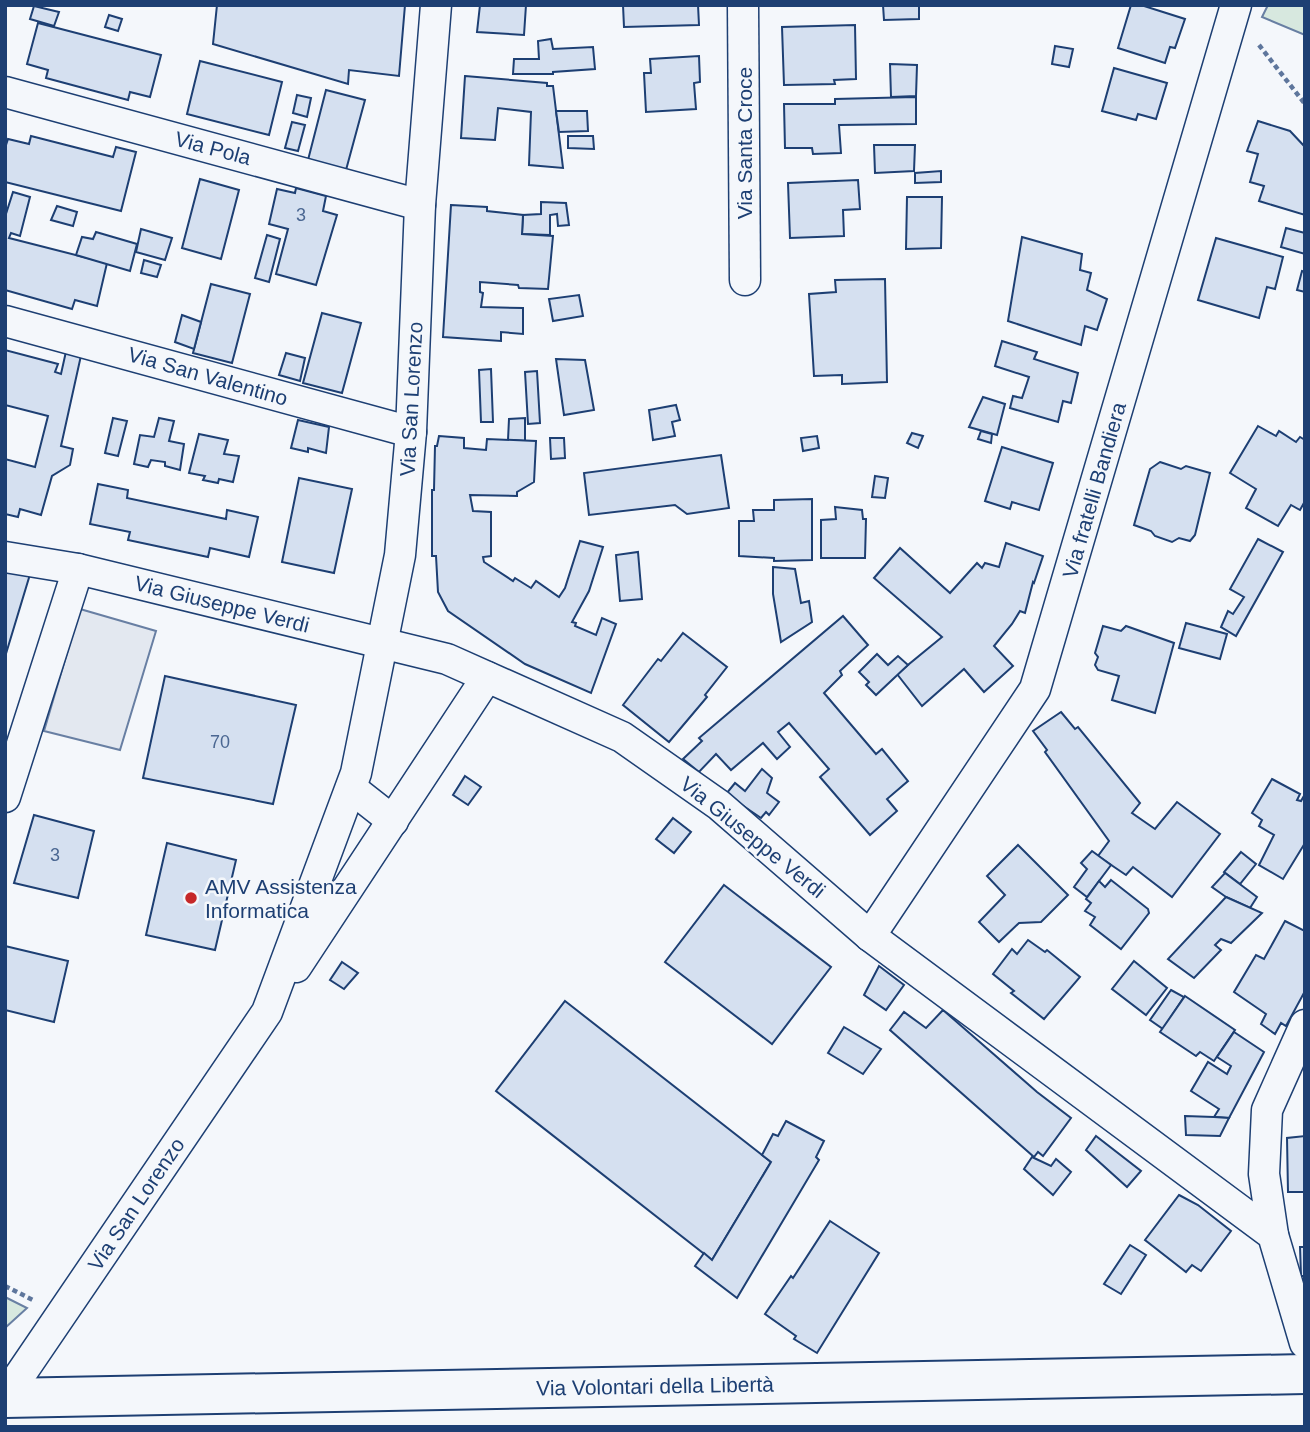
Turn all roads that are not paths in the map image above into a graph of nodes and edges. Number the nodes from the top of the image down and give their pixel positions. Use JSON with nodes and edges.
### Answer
{"nodes":[{"id":1,"x":436,"y":5,"type":"edge"},
{"id":2,"x":743,"y":5,"type":"edge"},
{"id":3,"x":1234,"y":14,"type":"edge"},
{"id":4,"x":5,"y":92,"type":"edge"},
{"id":5,"x":420,"y":205,"type":"junction"},
{"id":6,"x":745,"y":280,"type":"dead end"},
{"id":7,"x":5,"y":321,"type":"edge"},
{"id":8,"x":411,"y":432,"type":"junction"},
{"id":9,"x":5,"y":557,"type":"edge"},
{"id":10,"x":78,"y":569,"type":"junction"},
{"id":11,"x":382,"y":643,"type":"junction"},
{"id":12,"x":487,"y":677,"type":"junction"},
{"id":13,"x":351,"y":788,"type":"junction"},
{"id":14,"x":5,"y":797,"type":"edge"},
{"id":15,"x":393,"y":821,"type":"junction"},
{"id":16,"x":870,"y":936,"type":"junction"},
{"id":17,"x":267,"y":1012,"type":"junction"},
{"id":18,"x":1305,"y":1025,"type":"edge"},
{"id":19,"x":1273,"y":1235,"type":"junction"},
{"id":20,"x":1305,"y":1343,"type":"edge"},
{"id":21,"x":1305,"y":1374,"type":"edge"},
{"id":22,"x":5,"y":1398,"type":"edge"}],
"edges":[{"from":1,"to":5,"type":"street","name":"Via San Lorenzo"},
{"from":2,"to":6,"type":"street","name":"Via Santa Croce"},
{"from":3,"to":16,"type":"street","name":"Via fratelli Bandiera"},
{"from":4,"to":5,"type":"street","name":"Via Pola"},
{"from":5,"to":8,"type":"street","name":"Via San Lorenzo"},
{"from":7,"to":8,"type":"street","name":"Via San Valentino"},
{"from":8,"to":11,"type":"street","name":"Via San Lorenzo"},
{"from":9,"to":10,"type":"street","name":"Via Giuseppe Verdi"},
{"from":10,"to":11,"type":"street","name":"Via Giuseppe Verdi"},
{"from":10,"to":14,"type":"street"},
{"from":11,"to":12,"type":"street","name":"Via Giuseppe Verdi"},
{"from":11,"to":13,"type":"street","name":"Via San Lorenzo"},
{"from":12,"to":15,"type":"street","name":"Via San Lorenzo"},
{"from":12,"to":16,"type":"street","name":"Via Giuseppe Verdi"},
{"from":13,"to":15,"type":"street"},
{"from":13,"to":17,"type":"street","name":"Via San Lorenzo"},
{"from":15,"to":17,"type":"street","name":"Via San Lorenzo"},
{"from":16,"to":19,"type":"street","name":"Via Giuseppe Verdi"},
{"from":17,"to":22,"type":"street","name":"Via San Lorenzo"},
{"from":18,"to":19,"type":"street"},
{"from":19,"to":20,"type":"street"},
{"from":21,"to":22,"type":"main road","name":"Via Volontari della Libertà"}]}
